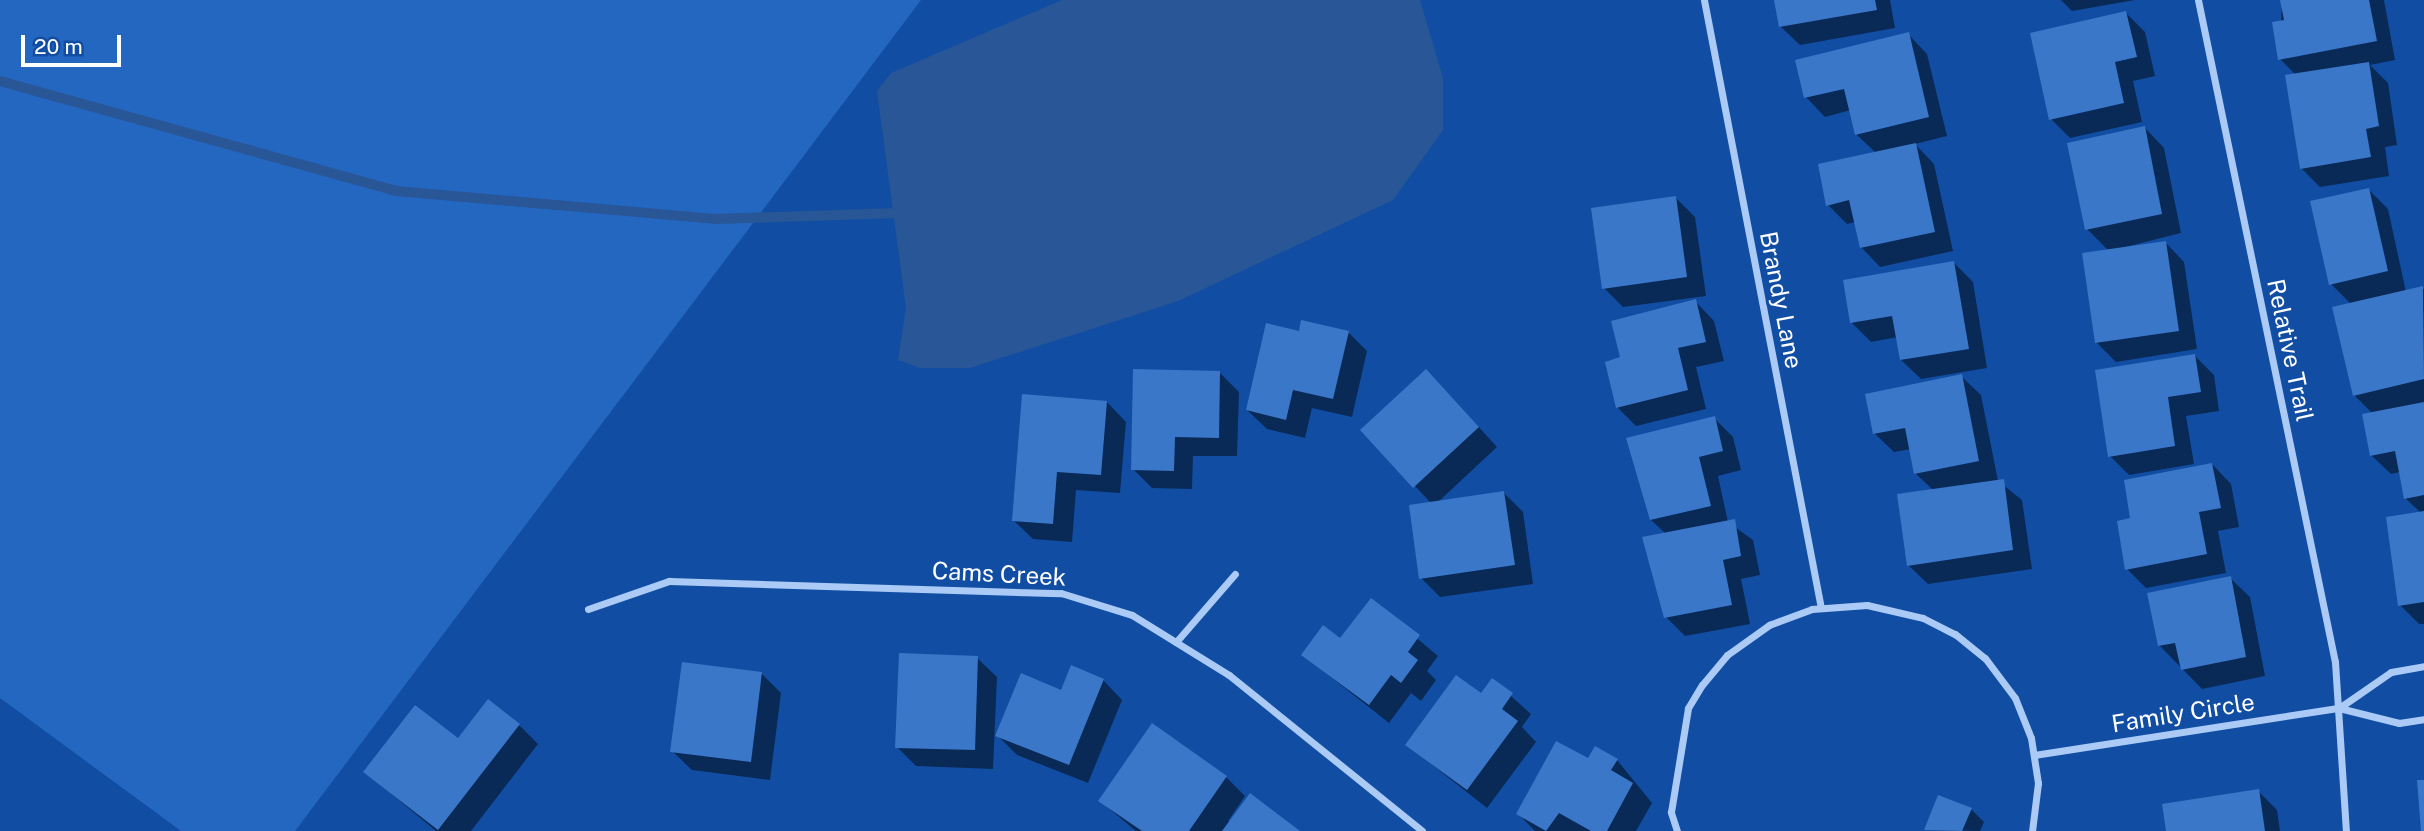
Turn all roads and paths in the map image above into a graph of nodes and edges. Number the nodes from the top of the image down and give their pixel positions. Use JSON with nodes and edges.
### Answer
{"nodes":[{"id":1,"x":1704,"y":0,"type":"edge"},
{"id":2,"x":2198,"y":0,"type":"edge"},
{"id":3,"x":1234,"y":574,"type":"dead end"},
{"id":4,"x":1821,"y":608,"type":"junction"},
{"id":5,"x":588,"y":609,"type":"dead end"},
{"id":6,"x":1176,"y":642,"type":"junction"},
{"id":7,"x":2424,"y":666,"type":"edge"},
{"id":8,"x":2339,"y":708,"type":"junction"},
{"id":9,"x":2424,"y":719,"type":"edge"},
{"id":10,"x":2034,"y":755,"type":"junction"},
{"id":11,"x":1422,"y":831,"type":"edge"},
{"id":12,"x":1677,"y":831,"type":"edge"},
{"id":13,"x":2032,"y":831,"type":"edge"},
{"id":14,"x":2346,"y":831,"type":"edge"}],
"edges":[{"from":1,"to":4,"type":"street","name":"Brandy Lane"},
{"from":2,"to":8,"type":"street","name":"Relative Trail"},
{"from":3,"to":6,"type":"street"},
{"from":4,"to":10,"type":"street"},
{"from":4,"to":12,"type":"street"},
{"from":5,"to":6,"type":"street","name":"Cams Creek"},
{"from":6,"to":11,"type":"street","name":"Cams Creek"},
{"from":7,"to":8,"type":"street","name":"Family Circle"},
{"from":8,"to":9,"type":"street","name":"Family Circle"},
{"from":8,"to":10,"type":"street","name":"Family Circle"},
{"from":8,"to":14,"type":"street","name":"Relative Trail"},
{"from":10,"to":13,"type":"street"}]}
